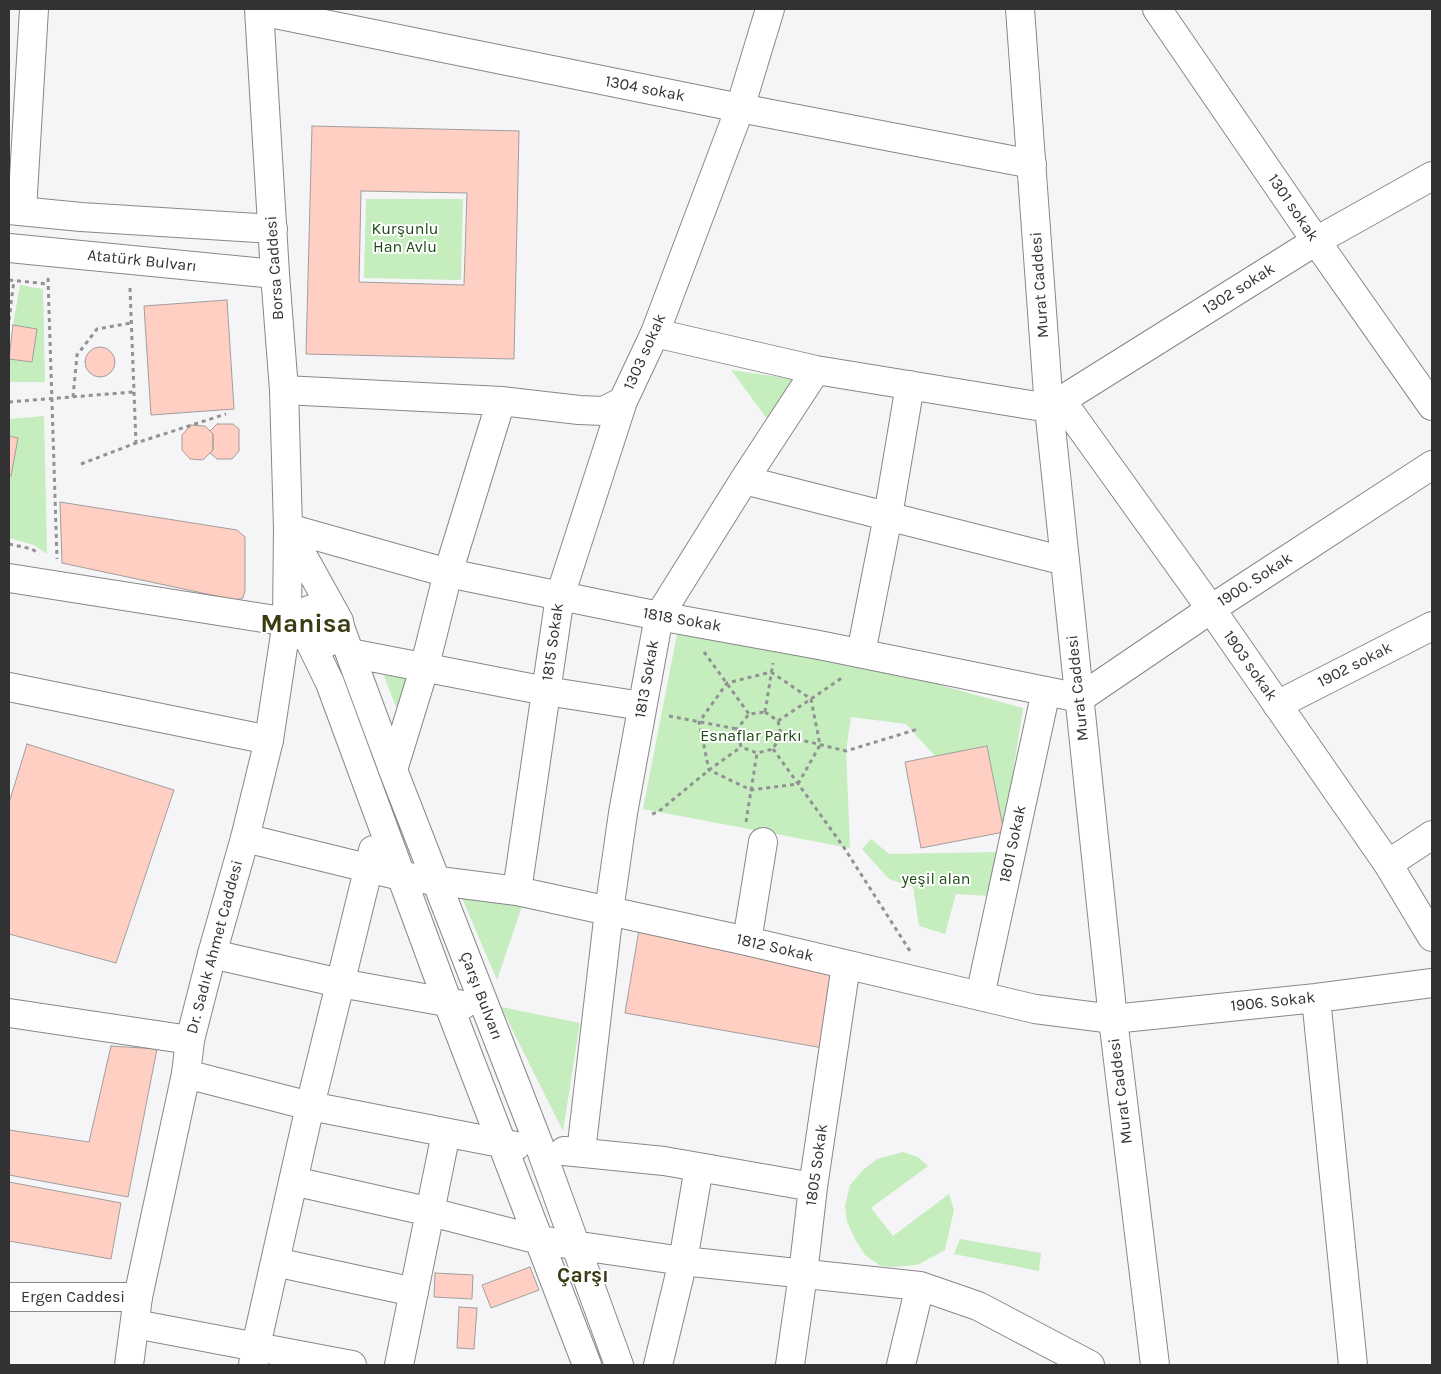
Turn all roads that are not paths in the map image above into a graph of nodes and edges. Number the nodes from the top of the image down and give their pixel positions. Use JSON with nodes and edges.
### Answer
{"nodes":[{"id":1,"x":34,"y":9,"type":"edge"},
{"id":2,"x":770,"y":9,"type":"edge"},
{"id":3,"x":1020,"y":9,"type":"edge"},
{"id":4,"x":1158,"y":9,"type":"edge"},
{"id":5,"x":260,"y":10,"type":"edge"},
{"id":6,"x":740,"y":108,"type":"junction"},
{"id":7,"x":1032,"y":164,"type":"junction"},
{"id":8,"x":1432,"y":176,"type":"edge"},
{"id":9,"x":16,"y":210,"type":"edge"},
{"id":10,"x":272,"y":229,"type":"junction"},
{"id":11,"x":1316,"y":241,"type":"junction"},
{"id":12,"x":9,"y":248,"type":"edge"},
{"id":13,"x":275,"y":274,"type":"junction"},
{"id":14,"x":655,"y":333,"type":"junction"},
{"id":15,"x":816,"y":370,"type":"junction"},
{"id":16,"x":910,"y":385,"type":"junction"},
{"id":17,"x":284,"y":390,"type":"junction"},
{"id":18,"x":501,"y":401,"type":"junction"},
{"id":19,"x":623,"y":401,"type":"junction"},
{"id":20,"x":1055,"y":404,"type":"junction"},
{"id":21,"x":1432,"y":406,"type":"edge"},
{"id":22,"x":1432,"y":465,"type":"edge"},
{"id":23,"x":744,"y":480,"type":"junction"},
{"id":24,"x":888,"y":516,"type":"junction"},
{"id":25,"x":288,"y":528,"type":"junction"},
{"id":26,"x":1065,"y":561,"type":"junction"},
{"id":27,"x":448,"y":573,"type":"junction"},
{"id":28,"x":9,"y":578,"type":"edge"},
{"id":29,"x":560,"y":596,"type":"junction"},
{"id":30,"x":1211,"y":609,"type":"junction"},
{"id":31,"x":670,"y":618,"type":"junction"},
{"id":32,"x":336,"y":619,"type":"junction"},
{"id":33,"x":1432,"y":626,"type":"edge"},
{"id":34,"x":305,"y":638,"type":"junction"},
{"id":35,"x":350,"y":653,"type":"junction"},
{"id":36,"x":861,"y":653,"type":"junction"},
{"id":37,"x":424,"y":668,"type":"junction"},
{"id":38,"x":281,"y":674,"type":"junction"},
{"id":39,"x":9,"y":687,"type":"edge"},
{"id":40,"x":546,"y":691,"type":"junction"},
{"id":41,"x":1046,"y":691,"type":"junction"},
{"id":42,"x":1080,"y":698,"type":"junction"},
{"id":43,"x":1277,"y":705,"type":"junction"},
{"id":44,"x":642,"y":706,"type":"junction"},
{"id":45,"x":270,"y":740,"type":"junction"},
{"id":46,"x":393,"y":770,"type":"junction"},
{"id":47,"x":380,"y":822,"type":"junction"},
{"id":48,"x":1432,"y":836,"type":"edge"},
{"id":49,"x":245,"y":838,"type":"junction"},
{"id":50,"x":763,"y":842,"type":"road end"},
{"id":51,"x":1388,"y":864,"type":"junction"},
{"id":52,"x":368,"y":868,"type":"junction"},
{"id":53,"x":400,"y":876,"type":"junction"},
{"id":54,"x":436,"y":880,"type":"junction"},
{"id":55,"x":517,"y":891,"type":"junction"},
{"id":56,"x":609,"y":911,"type":"junction"},
{"id":57,"x":1432,"y":937,"type":"edge"},
{"id":58,"x":747,"y":941,"type":"junction"},
{"id":59,"x":212,"y":954,"type":"junction"},
{"id":60,"x":846,"y":965,"type":"junction"},
{"id":61,"x":340,"y":983,"type":"junction"},
{"id":62,"x":1432,"y":983,"type":"edge"},
{"id":63,"x":980,"y":996,"type":"junction"},
{"id":64,"x":1316,"y":998,"type":"junction"},
{"id":65,"x":448,"y":1003,"type":"junction"},
{"id":66,"x":485,"y":1008,"type":"junction"},
{"id":67,"x":9,"y":1013,"type":"edge"},
{"id":68,"x":1113,"y":1019,"type":"junction"},
{"id":69,"x":190,"y":1040,"type":"junction"},
{"id":70,"x":186,"y":1074,"type":"junction"},
{"id":71,"x":310,"y":1106,"type":"junction"},
{"id":72,"x":446,"y":1133,"type":"junction"},
{"id":73,"x":503,"y":1145,"type":"junction"},
{"id":74,"x":540,"y":1150,"type":"junction"},
{"id":75,"x":581,"y":1152,"type":"junction"},
{"id":76,"x":699,"y":1167,"type":"junction"},
{"id":77,"x":293,"y":1182,"type":"junction"},
{"id":78,"x":813,"y":1187,"type":"junction"},
{"id":79,"x":431,"y":1212,"type":"junction"},
{"id":80,"x":538,"y":1240,"type":"junction"},
{"id":81,"x":575,"y":1245,"type":"junction"},
{"id":82,"x":683,"y":1261,"type":"junction"},
{"id":83,"x":275,"y":1262,"type":"junction"},
{"id":84,"x":803,"y":1274,"type":"junction"},
{"id":85,"x":920,"y":1286,"type":"junction"},
{"id":86,"x":414,"y":1292,"type":"junction"},
{"id":87,"x":9,"y":1298,"type":"edge"},
{"id":88,"x":136,"y":1311,"type":"junction"},
{"id":89,"x":255,"y":1355,"type":"edge"},
{"id":90,"x":129,"y":1365,"type":"edge"},
{"id":91,"x":352,"y":1365,"type":"edge"},
{"id":92,"x":399,"y":1365,"type":"edge"},
{"id":93,"x":587,"y":1365,"type":"edge"},
{"id":94,"x":619,"y":1365,"type":"edge"},
{"id":95,"x":658,"y":1365,"type":"edge"},
{"id":96,"x":790,"y":1365,"type":"edge"},
{"id":97,"x":901,"y":1365,"type":"edge"},
{"id":98,"x":1090,"y":1365,"type":"edge"},
{"id":99,"x":1154,"y":1365,"type":"edge"},
{"id":100,"x":1352,"y":1365,"type":"edge"}],
"edges":[{"from":1,"to":9,"type":"street"},
{"from":2,"to":6,"type":"street","name":"1303 sokak"},
{"from":3,"to":7,"type":"street","name":"Murat Caddesi"},
{"from":4,"to":11,"type":"street","name":"1301 sokak"},
{"from":5,"to":6,"type":"street","name":"1304 sokak"},
{"from":5,"to":10,"type":"street","name":"Borsa Caddesi"},
{"from":6,"to":7,"type":"street","name":"1304 sokak"},
{"from":6,"to":14,"type":"street","name":"1303 sokak"},
{"from":7,"to":20,"type":"street","name":"Murat Caddesi"},
{"from":8,"to":11,"type":"street","name":"1302 sokak"},
{"from":9,"to":10,"type":"street"},
{"from":10,"to":13,"type":"street","name":"Borsa Caddesi"},
{"from":11,"to":20,"type":"street","name":"1302 sokak"},
{"from":11,"to":21,"type":"street","name":"1301 sokak"},
{"from":12,"to":13,"type":"street","name":"Atatürk Bulvarı"},
{"from":13,"to":17,"type":"street","name":"Borsa Caddesi"},
{"from":14,"to":15,"type":"street"},
{"from":14,"to":19,"type":"street","name":"1303 sokak"},
{"from":15,"to":16,"type":"street"},
{"from":15,"to":23,"type":"street","name":"1813 Sokak"},
{"from":16,"to":20,"type":"street"},
{"from":16,"to":24,"type":"street"},
{"from":17,"to":18,"type":"street","name":"1303 sokak"},
{"from":17,"to":25,"type":"street","name":"Borsa Caddesi"},
{"from":18,"to":19,"type":"street","name":"1303 sokak"},
{"from":18,"to":27,"type":"street"},
{"from":19,"to":29,"type":"street","name":"1815 Sokak"},
{"from":20,"to":26,"type":"street","name":"Murat Caddesi"},
{"from":20,"to":30,"type":"street","name":"1903 sokak"},
{"from":22,"to":30,"type":"street","name":"1900. Sokak"},
{"from":23,"to":24,"type":"street"},
{"from":23,"to":31,"type":"street","name":"1813 Sokak"},
{"from":24,"to":26,"type":"street"},
{"from":24,"to":36,"type":"street"},
{"from":25,"to":27,"type":"street","name":"1818 Sokak"},
{"from":25,"to":32,"type":"street","name":"Çarşı Bulvarı"},
{"from":25,"to":34,"type":"street","name":"Dr. Sadık Ahmet Caddesi"},
{"from":26,"to":42,"type":"street","name":"Murat Caddesi"},
{"from":27,"to":29,"type":"street","name":"1818 Sokak"},
{"from":27,"to":37,"type":"street"},
{"from":28,"to":34,"type":"street"},
{"from":29,"to":31,"type":"street","name":"1818 Sokak"},
{"from":29,"to":40,"type":"street","name":"1815 Sokak"},
{"from":30,"to":42,"type":"street","name":"1900. Sokak"},
{"from":30,"to":43,"type":"street","name":"1903 sokak"},
{"from":31,"to":36,"type":"street","name":"1818 Sokak"},
{"from":31,"to":44,"type":"street","name":"1813 Sokak"},
{"from":32,"to":34,"type":"street"},
{"from":32,"to":35,"type":"street","name":"Çarşı Bulvarı"},
{"from":33,"to":43,"type":"street","name":"1902 sokak"},
{"from":34,"to":38,"type":"street","name":"Dr. Sadık Ahmet Caddesi"},
{"from":34,"to":38,"type":"street"},
{"from":34,"to":47,"type":"street","name":"Çarşı Bulvarı"},
{"from":35,"to":37,"type":"street"},
{"from":35,"to":46,"type":"street","name":"Çarşı Bulvarı"},
{"from":36,"to":41,"type":"street","name":"1818 Sokak"},
{"from":37,"to":40,"type":"street"},
{"from":37,"to":46,"type":"street"},
{"from":38,"to":45,"type":"street","name":"Dr. Sadık Ahmet Caddesi"},
{"from":39,"to":45,"type":"street"},
{"from":40,"to":44,"type":"street"},
{"from":40,"to":55,"type":"street","name":"1815 Sokak"},
{"from":41,"to":42,"type":"street","name":"1818 Sokak"},
{"from":41,"to":63,"type":"street","name":"1801 Sokak"},
{"from":42,"to":68,"type":"street","name":"Murat Caddesi"},
{"from":43,"to":51,"type":"street","name":"1903 sokak"},
{"from":44,"to":56,"type":"street","name":"1813 Sokak"},
{"from":45,"to":49,"type":"street","name":"Dr. Sadık Ahmet Caddesi"},
{"from":46,"to":54,"type":"street","name":"Çarşı Bulvarı"},
{"from":47,"to":52,"type":"street"},
{"from":47,"to":53,"type":"street","name":"Çarşı Bulvarı"},
{"from":48,"to":51,"type":"street"},
{"from":49,"to":52,"type":"street","name":"1812 Sokak"},
{"from":49,"to":59,"type":"street","name":"Dr. Sadık Ahmet Caddesi"},
{"from":50,"to":58,"type":"street"},
{"from":51,"to":57,"type":"street","name":"1903 sokak"},
{"from":52,"to":53,"type":"street","name":"1812 Sokak"},
{"from":52,"to":61,"type":"street"},
{"from":53,"to":54,"type":"street","name":"1812 Sokak"},
{"from":53,"to":65,"type":"street","name":"Çarşı Bulvarı"},
{"from":54,"to":55,"type":"street","name":"1812 Sokak"},
{"from":54,"to":66,"type":"street","name":"Çarşı Bulvarı"},
{"from":55,"to":56,"type":"street","name":"1812 Sokak"},
{"from":56,"to":58,"type":"street","name":"1812 Sokak"},
{"from":56,"to":75,"type":"street","name":"1813 Sokak"},
{"from":58,"to":60,"type":"street","name":"1812 Sokak"},
{"from":59,"to":61,"type":"street"},
{"from":59,"to":69,"type":"street","name":"Dr. Sadık Ahmet Caddesi"},
{"from":60,"to":63,"type":"street","name":"1812 Sokak"},
{"from":60,"to":78,"type":"street","name":"1805 Sokak"},
{"from":61,"to":65,"type":"street"},
{"from":61,"to":71,"type":"street"},
{"from":62,"to":64,"type":"street","name":"1906. Sokak"},
{"from":63,"to":68,"type":"street","name":"1812 Sokak"},
{"from":64,"to":68,"type":"street","name":"1906. Sokak"},
{"from":64,"to":100,"type":"street"},
{"from":65,"to":66,"type":"street"},
{"from":65,"to":73,"type":"street","name":"Çarşı Bulvarı"},
{"from":66,"to":74,"type":"street","name":"Çarşı Bulvarı"},
{"from":67,"to":69,"type":"street"},
{"from":68,"to":99,"type":"street","name":"Murat Caddesi"},
{"from":69,"to":70,"type":"street","name":"Dr. Sadık Ahmet Caddesi"},
{"from":70,"to":71,"type":"street"},
{"from":70,"to":88,"type":"street","name":"Dr. Sadık Ahmet Caddesi"},
{"from":71,"to":72,"type":"street"},
{"from":71,"to":77,"type":"street"},
{"from":72,"to":73,"type":"street"},
{"from":72,"to":79,"type":"street"},
{"from":73,"to":74,"type":"street"},
{"from":73,"to":80,"type":"street","name":"Çarşı Bulvarı"},
{"from":74,"to":75,"type":"street"},
{"from":74,"to":81,"type":"street","name":"Çarşı Bulvarı"},
{"from":75,"to":76,"type":"street"},
{"from":76,"to":78,"type":"street"},
{"from":76,"to":82,"type":"street"},
{"from":77,"to":79,"type":"street"},
{"from":77,"to":83,"type":"street"},
{"from":78,"to":84,"type":"street","name":"1805 Sokak"},
{"from":79,"to":80,"type":"street"},
{"from":79,"to":86,"type":"street"},
{"from":80,"to":81,"type":"street"},
{"from":80,"to":93,"type":"street","name":"Çarşı Bulvarı"},
{"from":81,"to":82,"type":"street"},
{"from":81,"to":94,"type":"street","name":"Çarşı Bulvarı"},
{"from":82,"to":84,"type":"street"},
{"from":82,"to":95,"type":"street"},
{"from":83,"to":86,"type":"street"},
{"from":83,"to":89,"type":"street"},
{"from":84,"to":85,"type":"street"},
{"from":84,"to":96,"type":"street","name":"1805 Sokak"},
{"from":85,"to":97,"type":"street"},
{"from":85,"to":98,"type":"street"},
{"from":86,"to":92,"type":"street"},
{"from":87,"to":88,"type":"street","name":"Ergen Caddesi"},
{"from":88,"to":89,"type":"street","name":"Ergen Caddesi"},
{"from":88,"to":90,"type":"street","name":"Dr. Sadık Ahmet Caddesi"},
{"from":89,"to":91,"type":"street","name":"Ergen Caddesi"}]}
